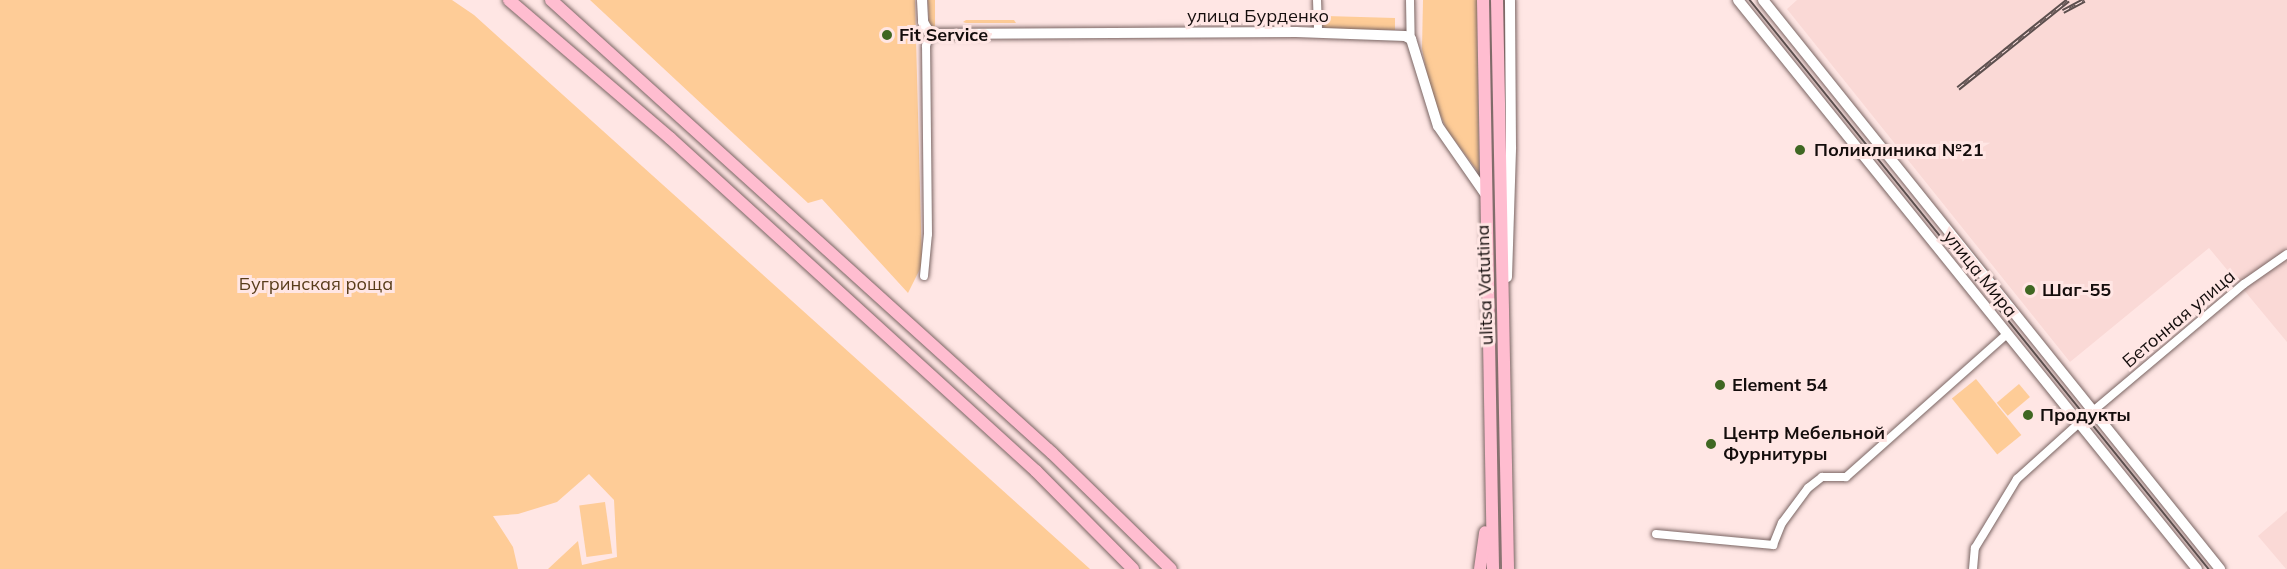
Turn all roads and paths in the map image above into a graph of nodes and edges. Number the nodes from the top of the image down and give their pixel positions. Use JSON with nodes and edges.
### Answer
{"nodes":[{"id":1,"x":509,"y":0,"type":"edge"},
{"id":2,"x":551,"y":0,"type":"edge"},
{"id":3,"x":922,"y":0,"type":"edge"},
{"id":4,"x":1317,"y":0,"type":"edge"},
{"id":5,"x":1410,"y":0,"type":"edge"},
{"id":6,"x":1483,"y":0,"type":"edge"},
{"id":7,"x":1497,"y":0,"type":"edge"},
{"id":8,"x":1510,"y":0,"type":"edge"},
{"id":9,"x":1738,"y":0,"type":"edge"},
{"id":10,"x":1762,"y":0,"type":"edge"},
{"id":11,"x":1318,"y":32,"type":"junction"},
{"id":12,"x":930,"y":34,"type":"junction"},
{"id":13,"x":1411,"y":39,"type":"junction"},
{"id":14,"x":1486,"y":195,"type":"junction"},
{"id":15,"x":2287,"y":254,"type":"edge"},
{"id":16,"x":924,"y":276,"type":"dead end"},
{"id":17,"x":1503,"y":301,"type":"junction"},
{"id":18,"x":2022,"y":322,"type":"junction"},
{"id":19,"x":2007,"y":334,"type":"junction"},
{"id":20,"x":2093,"y":411,"type":"junction"},
{"id":21,"x":2079,"y":423,"type":"junction"},
{"id":22,"x":1491,"y":487,"type":"junction"},
{"id":23,"x":1656,"y":534,"type":"dead end"},
{"id":24,"x":1133,"y":569,"type":"edge"},
{"id":25,"x":1171,"y":569,"type":"edge"},
{"id":26,"x":1480,"y":569,"type":"edge"},
{"id":27,"x":1493,"y":569,"type":"edge"},
{"id":28,"x":1508,"y":569,"type":"edge"},
{"id":29,"x":1972,"y":569,"type":"edge"},
{"id":30,"x":2197,"y":569,"type":"edge"},
{"id":31,"x":2220,"y":569,"type":"edge"}],
"edges":[{"from":1,"to":24,"type":"main road"},
{"from":2,"to":25,"type":"main road"},
{"from":3,"to":12,"type":"street"},
{"from":4,"to":11,"type":"street"},
{"from":5,"to":13,"type":"street"},
{"from":6,"to":14,"type":"main road","name":"ulitsa Vatutina"},
{"from":7,"to":17,"type":"main road","name":"ulitsa Vatutina"},
{"from":8,"to":17,"type":"street"},
{"from":9,"to":19,"type":"street","name":"улица Мира"},
{"from":10,"to":18,"type":"street","name":"улица Мира"},
{"from":11,"to":12,"type":"street","name":"улица Бурденко"},
{"from":11,"to":13,"type":"street","name":"улица Бурденко"},
{"from":12,"to":16,"type":"street"},
{"from":13,"to":14,"type":"street"},
{"from":14,"to":22,"type":"main road","name":"ulitsa Vatutina"},
{"from":15,"to":20,"type":"street","name":"Бетонная улица"},
{"from":17,"to":28,"type":"main road","name":"ulitsa Vatutina"},
{"from":18,"to":19,"type":"street"},
{"from":18,"to":20,"type":"street","name":"улица Мира"},
{"from":19,"to":21,"type":"street","name":"улица Мира"},
{"from":19,"to":23,"type":"street"},
{"from":20,"to":21,"type":"street"},
{"from":20,"to":31,"type":"street","name":"улица Мира"},
{"from":21,"to":29,"type":"street"},
{"from":21,"to":30,"type":"street","name":"улица Мира"},
{"from":22,"to":26,"type":"main road"},
{"from":22,"to":27,"type":"main road","name":"ulitsa Vatutina"}]}
